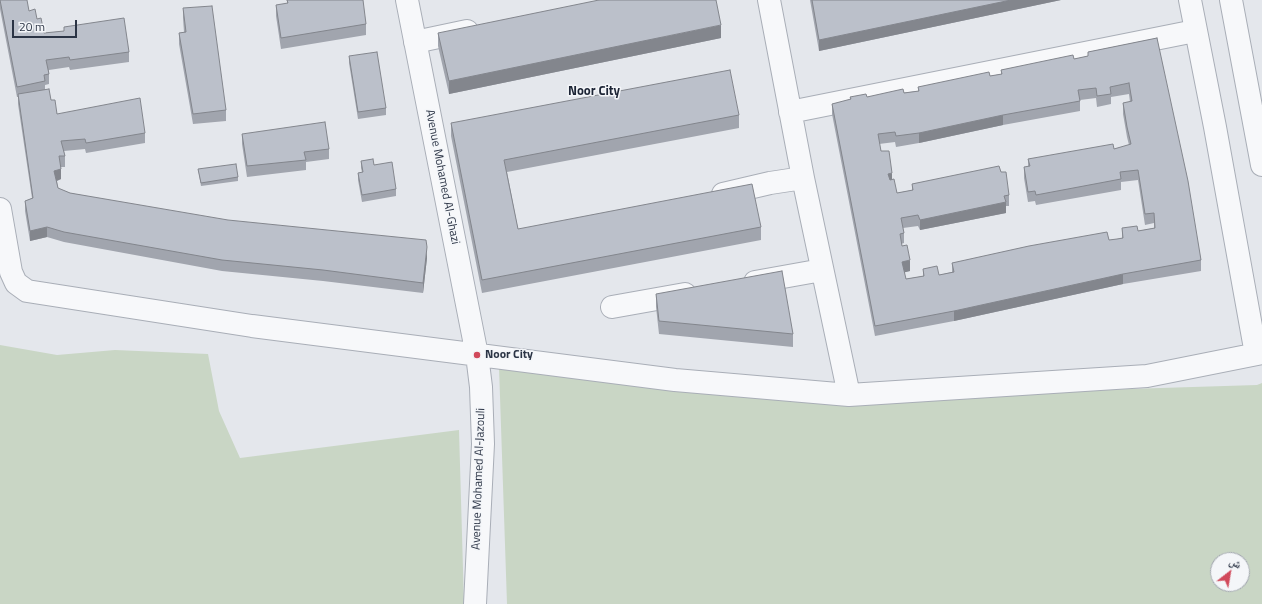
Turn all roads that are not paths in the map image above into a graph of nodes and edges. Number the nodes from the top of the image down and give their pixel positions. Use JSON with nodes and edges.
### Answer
{"nodes":[{"id":1,"x":407,"y":0,"type":"edge"},
{"id":2,"x":769,"y":0,"type":"edge"},
{"id":3,"x":1190,"y":0,"type":"edge"},
{"id":4,"x":1232,"y":0,"type":"edge"},
{"id":5,"x":489,"y":27,"type":"edge"},
{"id":6,"x":1195,"y":31,"type":"junction"},
{"id":7,"x":416,"y":42,"type":"junction"},
{"id":8,"x":790,"y":112,"type":"junction"},
{"id":9,"x":1258,"y":121,"type":"edge"},
{"id":10,"x":1262,"y":165,"type":"edge"},
{"id":11,"x":803,"y":178,"type":"junction"},
{"id":12,"x":701,"y":199,"type":"edge"},
{"id":13,"x":0,"y":208,"type":"edge"},
{"id":14,"x":822,"y":270,"type":"junction"},
{"id":15,"x":737,"y":285,"type":"edge"},
{"id":16,"x":706,"y":291,"type":"edge"},
{"id":17,"x":612,"y":307,"type":"dead end"},
{"id":18,"x":1259,"y":353,"type":"edge"},
{"id":19,"x":477,"y":355,"type":"junction"},
{"id":20,"x":849,"y":395,"type":"junction"},
{"id":21,"x":475,"y":604,"type":"edge"}],
"edges":[{"from":1,"to":7,"type":"street","name":"Avenue Mohamed Al-Ghazi"},
{"from":2,"to":8,"type":"street"},
{"from":3,"to":6,"type":"street"},
{"from":4,"to":9,"type":"street"},
{"from":5,"to":7,"type":"street"},
{"from":6,"to":8,"type":"street"},
{"from":6,"to":18,"type":"street"},
{"from":7,"to":19,"type":"street","name":"Avenue Mohamed Al-Ghazi"},
{"from":8,"to":11,"type":"street"},
{"from":9,"to":10,"type":"street"},
{"from":11,"to":12,"type":"street"},
{"from":11,"to":14,"type":"street"},
{"from":13,"to":19,"type":"street"},
{"from":14,"to":15,"type":"street"},
{"from":14,"to":20,"type":"street"},
{"from":16,"to":17,"type":"street"},
{"from":18,"to":20,"type":"street"},
{"from":19,"to":20,"type":"street"},
{"from":19,"to":21,"type":"street","name":"Avenue Mohamed Al-Jazouli"}]}
